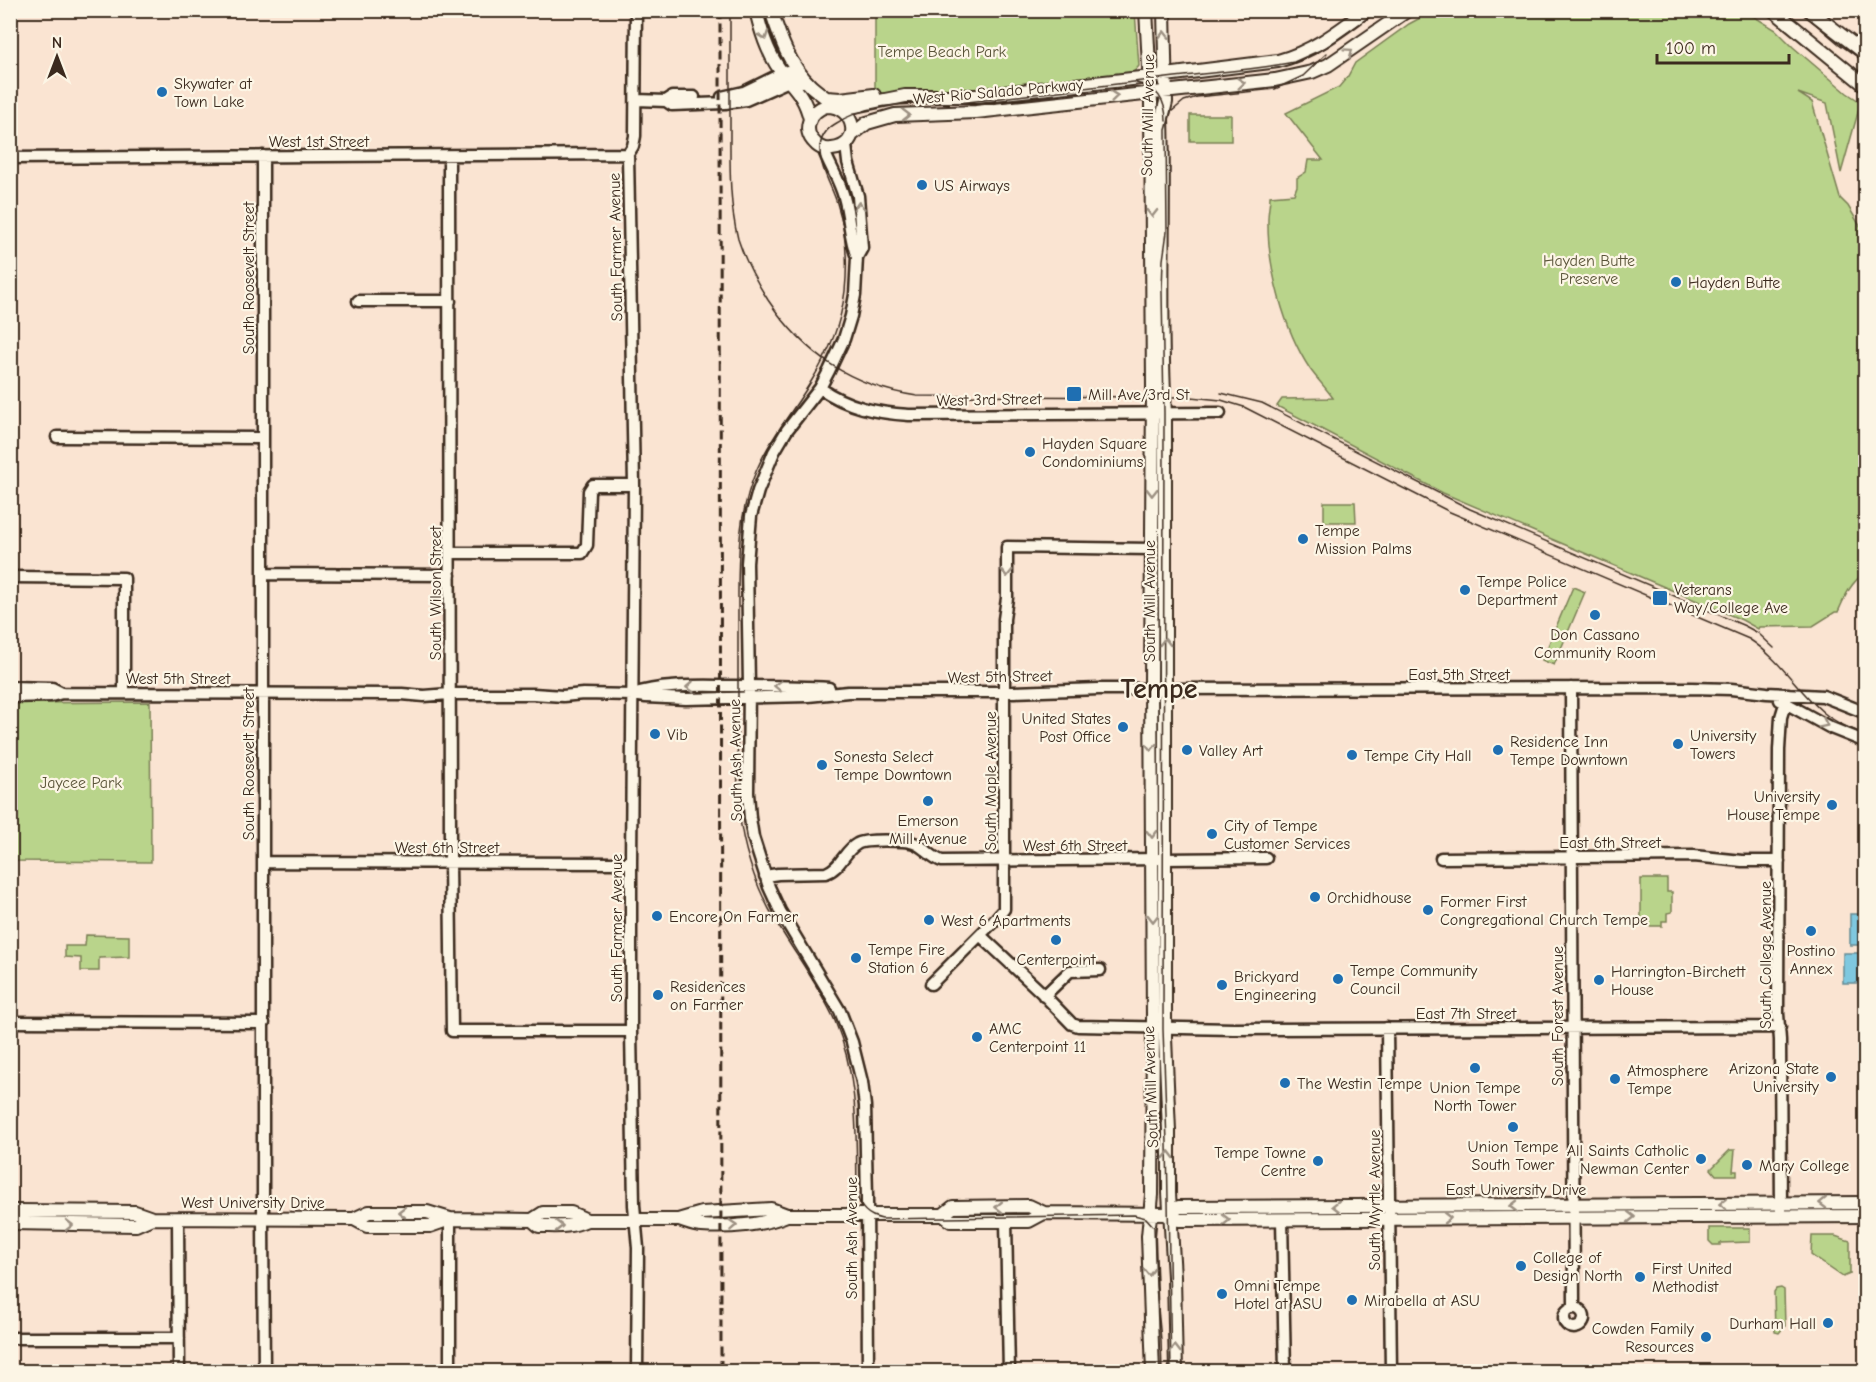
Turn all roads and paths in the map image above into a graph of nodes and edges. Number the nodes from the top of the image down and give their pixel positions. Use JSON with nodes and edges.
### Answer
{"nodes":[{"id":1,"x":636,"y":10,"type":"edge"},
{"id":2,"x":756,"y":10,"type":"edge"},
{"id":3,"x":771,"y":10,"type":"edge"},
{"id":4,"x":1146,"y":10,"type":"edge"},
{"id":5,"x":1164,"y":10,"type":"edge"},
{"id":6,"x":1367,"y":10,"type":"edge"},
{"id":7,"x":1408,"y":10,"type":"edge"},
{"id":8,"x":1775,"y":10,"type":"edge"},
{"id":9,"x":1809,"y":10,"type":"edge"},
{"id":10,"x":1866,"y":54,"type":"edge"},
{"id":11,"x":1165,"y":75,"type":"junction"},
{"id":12,"x":786,"y":77,"type":"junction"},
{"id":13,"x":1150,"y":77,"type":"junction"},
{"id":14,"x":810,"y":86,"type":"junction"},
{"id":15,"x":1866,"y":86,"type":"edge"},
{"id":16,"x":1048,"y":87,"type":"junction"},
{"id":17,"x":1166,"y":91,"type":"junction"},
{"id":18,"x":1150,"y":92,"type":"junction"},
{"id":19,"x":637,"y":100,"type":"junction"},
{"id":20,"x":835,"y":105,"type":"junction"},
{"id":21,"x":996,"y":110,"type":"junction"},
{"id":22,"x":810,"y":119,"type":"junction"},
{"id":23,"x":849,"y":139,"type":"junction"},
{"id":24,"x":823,"y":148,"type":"junction"},
{"id":25,"x":628,"y":154,"type":"junction"},
{"id":26,"x":263,"y":156,"type":"junction"},
{"id":27,"x":449,"y":156,"type":"junction"},
{"id":28,"x":10,"y":158,"type":"edge"},
{"id":29,"x":857,"y":257,"type":"junction"},
{"id":30,"x":358,"y":301,"type":"dead end"},
{"id":31,"x":450,"y":301,"type":"junction"},
{"id":32,"x":820,"y":388,"type":"junction"},
{"id":33,"x":1159,"y":413,"type":"junction"},
{"id":34,"x":1220,"y":413,"type":"dead end"},
{"id":35,"x":57,"y":437,"type":"dead end"},
{"id":36,"x":263,"y":438,"type":"junction"},
{"id":37,"x":634,"y":485,"type":"junction"},
{"id":38,"x":1152,"y":549,"type":"junction"},
{"id":39,"x":450,"y":554,"type":"junction"},
{"id":40,"x":263,"y":574,"type":"junction"},
{"id":41,"x":450,"y":575,"type":"junction"},
{"id":42,"x":10,"y":577,"type":"edge"},
{"id":43,"x":1165,"y":578,"type":"junction"},
{"id":44,"x":749,"y":686,"type":"junction"},
{"id":45,"x":10,"y":687,"type":"edge"},
{"id":46,"x":1151,"y":688,"type":"junction"},
{"id":47,"x":1571,"y":688,"type":"junction"},
{"id":48,"x":1166,"y":689,"type":"junction"},
{"id":49,"x":848,"y":692,"type":"junction"},
{"id":50,"x":1004,"y":692,"type":"junction"},
{"id":51,"x":62,"y":693,"type":"junction"},
{"id":52,"x":124,"y":693,"type":"junction"},
{"id":53,"x":263,"y":693,"type":"junction"},
{"id":54,"x":449,"y":694,"type":"junction"},
{"id":55,"x":633,"y":695,"type":"junction"},
{"id":56,"x":749,"y":697,"type":"junction"},
{"id":57,"x":10,"y":698,"type":"edge"},
{"id":58,"x":1786,"y":698,"type":"junction"},
{"id":59,"x":1866,"y":713,"type":"edge"},
{"id":60,"x":1866,"y":742,"type":"edge"},
{"id":61,"x":1266,"y":858,"type":"dead end"},
{"id":62,"x":1441,"y":858,"type":"dead end"},
{"id":63,"x":1572,"y":858,"type":"junction"},
{"id":64,"x":1159,"y":860,"type":"junction"},
{"id":65,"x":1005,"y":861,"type":"junction"},
{"id":66,"x":1779,"y":861,"type":"junction"},
{"id":67,"x":264,"y":862,"type":"junction"},
{"id":68,"x":450,"y":862,"type":"junction"},
{"id":69,"x":631,"y":863,"type":"junction"},
{"id":70,"x":765,"y":876,"type":"junction"},
{"id":71,"x":980,"y":935,"type":"junction"},
{"id":72,"x":1100,"y":970,"type":"dead end"},
{"id":73,"x":931,"y":984,"type":"dead end"},
{"id":74,"x":1044,"y":996,"type":"junction"},
{"id":75,"x":10,"y":1022,"type":"edge"},
{"id":76,"x":264,"y":1023,"type":"junction"},
{"id":77,"x":1572,"y":1027,"type":"junction"},
{"id":78,"x":1780,"y":1027,"type":"junction"},
{"id":79,"x":1159,"y":1028,"type":"junction"},
{"id":80,"x":1387,"y":1028,"type":"junction"},
{"id":81,"x":631,"y":1031,"type":"junction"},
{"id":82,"x":1866,"y":1203,"type":"edge"},
{"id":83,"x":1389,"y":1206,"type":"junction"},
{"id":84,"x":1781,"y":1210,"type":"junction"},
{"id":85,"x":1573,"y":1211,"type":"junction"},
{"id":86,"x":10,"y":1213,"type":"edge"},
{"id":87,"x":1044,"y":1213,"type":"junction"},
{"id":88,"x":1150,"y":1214,"type":"junction"},
{"id":89,"x":1170,"y":1214,"type":"junction"},
{"id":90,"x":867,"y":1215,"type":"junction"},
{"id":91,"x":943,"y":1215,"type":"junction"},
{"id":92,"x":1866,"y":1216,"type":"edge"},
{"id":93,"x":152,"y":1218,"type":"junction"},
{"id":94,"x":178,"y":1218,"type":"junction"},
{"id":95,"x":263,"y":1219,"type":"junction"},
{"id":96,"x":450,"y":1219,"type":"junction"},
{"id":97,"x":1282,"y":1219,"type":"junction"},
{"id":98,"x":1389,"y":1219,"type":"junction"},
{"id":99,"x":635,"y":1220,"type":"junction"},
{"id":100,"x":1006,"y":1221,"type":"junction"},
{"id":101,"x":10,"y":1223,"type":"edge"},
{"id":102,"x":1574,"y":1308,"type":"dead end"},
{"id":103,"x":10,"y":1338,"type":"edge"},
{"id":104,"x":179,"y":1338,"type":"junction"},
{"id":105,"x":179,"y":1371,"type":"edge"},
{"id":106,"x":264,"y":1371,"type":"edge"},
{"id":107,"x":450,"y":1371,"type":"edge"},
{"id":108,"x":638,"y":1371,"type":"edge"},
{"id":109,"x":868,"y":1371,"type":"edge"},
{"id":110,"x":1009,"y":1371,"type":"edge"},
{"id":111,"x":1153,"y":1371,"type":"edge"},
{"id":112,"x":1176,"y":1371,"type":"edge"},
{"id":113,"x":1285,"y":1371,"type":"edge"},
{"id":114,"x":1391,"y":1371,"type":"edge"}],
"edges":[{"from":1,"to":19,"type":"street","name":"South Farmer Avenue"},
{"from":2,"to":12,"type":"main road","one_way":true},
{"from":3,"to":14,"type":"main road"},
{"from":4,"to":13,"type":"main road","name":"South Mill Avenue"},
{"from":11,"to":5,"type":"main road","name":"South Mill Avenue","one_way":true},
{"from":6,"to":11,"type":"main road","name":"West Rio Salado Parkway"},
{"from":17,"to":7,"type":"main road","name":"West Rio Salado Parkway","one_way":true},
{"from":8,"to":15,"type":"main road"},
{"from":9,"to":10,"type":"main road"},
{"from":11,"to":13,"type":"main road","name":"West Rio Salado Parkway"},
{"from":11,"to":17,"type":"main road","name":"South Mill Avenue"},
{"from":12,"to":14,"type":"street"},
{"from":12,"to":19,"type":"street"},
{"from":12,"to":22,"type":"main road"},
{"from":13,"to":16,"type":"main road","name":"West Rio Salado Parkway"},
{"from":13,"to":18,"type":"main road","name":"South Mill Avenue"},
{"from":14,"to":20,"type":"main road"},
{"from":16,"to":20,"type":"main road","name":"West Rio Salado Parkway"},
{"from":16,"to":21,"type":"main road"},
{"from":17,"to":18,"type":"main road","name":"West Rio Salado Parkway"},
{"from":17,"to":33,"type":"main road","name":"South Mill Avenue"},
{"from":21,"to":18,"type":"main road","name":"West Rio Salado Parkway","one_way":true},
{"from":18,"to":33,"type":"main road","name":"South Mill Avenue","one_way":true},
{"from":19,"to":25,"type":"street","name":"South Farmer Avenue"},
{"from":20,"to":22,"type":"main road"},
{"from":20,"to":23,"type":"main road"},
{"from":23,"to":21,"type":"main road","name":"West Rio Salado Parkway","one_way":true},
{"from":22,"to":24,"type":"main road"},
{"from":23,"to":24,"type":"main road"},
{"from":29,"to":23,"type":"street","name":"South Ash Avenue","one_way":true},
{"from":24,"to":29,"type":"street","name":"South Ash Avenue"},
{"from":25,"to":27,"type":"street","name":"West 1st Street"},
{"from":25,"to":37,"type":"street","name":"South Farmer Avenue"},
{"from":26,"to":27,"type":"street","name":"West 1st Street"},
{"from":26,"to":28,"type":"street","name":"West 1st Street"},
{"from":26,"to":36,"type":"street","name":"South Roosevelt Street"},
{"from":27,"to":31,"type":"street","name":"South Wilson Street"},
{"from":29,"to":32,"type":"street","name":"South Ash Avenue"},
{"from":30,"to":31,"type":"street"},
{"from":31,"to":39,"type":"street","name":"South Wilson Street"},
{"from":32,"to":33,"type":"street","name":"West 3rd Street"},
{"from":32,"to":44,"type":"street","name":"South Ash Avenue"},
{"from":33,"to":34,"type":"street","name":"West 3rd Street"},
{"from":33,"to":38,"type":"main road","name":"South Mill Avenue","one_way":true},
{"from":33,"to":43,"type":"main road","name":"South Mill Avenue"},
{"from":35,"to":36,"type":"street"},
{"from":36,"to":40,"type":"street","name":"South Roosevelt Street"},
{"from":37,"to":39,"type":"street"},
{"from":37,"to":55,"type":"street","name":"South Farmer Avenue"},
{"from":38,"to":43,"type":"main road"},
{"from":38,"to":46,"type":"main road","name":"South Mill Avenue"},
{"from":38,"to":50,"type":"street","name":"South Maple Avenue","one_way":true},
{"from":39,"to":41,"type":"street","name":"South Wilson Street"},
{"from":40,"to":41,"type":"street"},
{"from":40,"to":53,"type":"street","name":"South Roosevelt Street"},
{"from":41,"to":54,"type":"street","name":"South Wilson Street"},
{"from":42,"to":52,"type":"street"},
{"from":48,"to":43,"type":"main road","name":"South Mill Avenue","one_way":true},
{"from":49,"to":44,"type":"street","name":"West 5th Street","one_way":true},
{"from":44,"to":55,"type":"street","name":"West 5th Street","one_way":true},
{"from":44,"to":56,"type":"street","name":"South Ash Avenue"},
{"from":45,"to":51,"type":"street","name":"West 5th Street"},
{"from":46,"to":48,"type":"street","name":"East 5th Street"},
{"from":46,"to":50,"type":"street","name":"West 5th Street"},
{"from":46,"to":64,"type":"main road","name":"South Mill Avenue","one_way":true},
{"from":47,"to":48,"type":"street","name":"East 5th Street"},
{"from":47,"to":58,"type":"street","name":"East 5th Street"},
{"from":47,"to":63,"type":"street","name":"South Forest Avenue"},
{"from":48,"to":64,"type":"main road","name":"South Mill Avenue"},
{"from":49,"to":50,"type":"street","name":"West 5th Street"},
{"from":49,"to":56,"type":"street","name":"West 5th Street"},
{"from":50,"to":65,"type":"street","name":"South Maple Avenue"},
{"from":51,"to":52,"type":"street","name":"West 5th Street"},
{"from":51,"to":57,"type":"street","name":"West 5th Street"},
{"from":52,"to":53,"type":"street","name":"West 5th Street"},
{"from":53,"to":54,"type":"street","name":"West 5th Street"},
{"from":53,"to":67,"type":"street","name":"South Roosevelt Street"},
{"from":54,"to":55,"type":"street","name":"West 5th Street"},
{"from":54,"to":68,"type":"street","name":"South Wilson Street"},
{"from":55,"to":56,"type":"street","name":"West 5th Street"},
{"from":55,"to":69,"type":"street","name":"South Farmer Avenue"},
{"from":56,"to":70,"type":"street","name":"South Ash Avenue"},
{"from":58,"to":59,"type":"street"},
{"from":58,"to":60,"type":"street","one_way":true},
{"from":58,"to":66,"type":"street","name":"South College Avenue"},
{"from":61,"to":64,"type":"street"},
{"from":62,"to":63,"type":"street","name":"East 6th Street"},
{"from":63,"to":66,"type":"street","name":"East 6th Street"},
{"from":63,"to":77,"type":"street","name":"South Forest Avenue"},
{"from":64,"to":65,"type":"street","name":"West 6th Street"},
{"from":64,"to":79,"type":"main road","name":"South Mill Avenue"},
{"from":65,"to":70,"type":"street","name":"West 6th Street"},
{"from":65,"to":71,"type":"street","name":"South Maple Avenue"},
{"from":66,"to":78,"type":"street","name":"South College Avenue"},
{"from":67,"to":68,"type":"street","name":"West 6th Street"},
{"from":67,"to":76,"type":"street","name":"South Roosevelt Street"},
{"from":68,"to":69,"type":"street","name":"West 6th Street"},
{"from":68,"to":81,"type":"street","name":"South Wilson Street"},
{"from":69,"to":81,"type":"street","name":"South Farmer Avenue"},
{"from":70,"to":90,"type":"street","name":"South Ash Avenue"},
{"from":71,"to":73,"type":"street","name":"South Maple Avenue"},
{"from":71,"to":74,"type":"street","name":"East 7th Street"},
{"from":72,"to":74,"type":"street"},
{"from":74,"to":79,"type":"street","name":"East 7th Street"},
{"from":75,"to":76,"type":"street"},
{"from":76,"to":95,"type":"street","name":"South Roosevelt Street"},
{"from":77,"to":78,"type":"street","name":"East 7th Street"},
{"from":77,"to":80,"type":"street","name":"East 7th Street"},
{"from":77,"to":85,"type":"street","name":"South Forest Avenue"},
{"from":78,"to":84,"type":"street","name":"South College Avenue"},
{"from":79,"to":80,"type":"street","name":"East 7th Street"},
{"from":79,"to":88,"type":"main road","name":"South Mill Avenue"},
{"from":89,"to":79,"type":"main road","name":"South Mill Avenue","one_way":true},
{"from":80,"to":83,"type":"street","name":"South Myrtle Avenue"},
{"from":81,"to":99,"type":"street","name":"South Farmer Avenue"},
{"from":82,"to":84,"type":"main road","name":"East University Drive","one_way":true},
{"from":85,"to":83,"type":"main road","name":"East University Drive","one_way":true},
{"from":83,"to":89,"type":"main road","name":"East University Drive","one_way":true},
{"from":83,"to":98,"type":"street","name":"South Myrtle Avenue"},
{"from":84,"to":85,"type":"main road","name":"East University Drive"},
{"from":84,"to":92,"type":"main road","name":"East University Drive"},
{"from":98,"to":85,"type":"main road","name":"East University Drive","one_way":true},
{"from":85,"to":102,"type":"street","name":"South Forest Avenue"},
{"from":86,"to":93,"type":"main road","name":"West University Drive"},
{"from":87,"to":88,"type":"main road","name":"West University Drive"},
{"from":87,"to":91,"type":"main road","name":"West University Drive","one_way":true},
{"from":87,"to":100,"type":"main road"},
{"from":88,"to":89,"type":"main road","name":"East University Drive"},
{"from":88,"to":111,"type":"main road","name":"South Mill Avenue","one_way":true},
{"from":89,"to":97,"type":"main road","name":"East University Drive","one_way":true},
{"from":112,"to":89,"type":"main road","name":"South Mill Avenue","one_way":true},
{"from":90,"to":91,"type":"main road","name":"West University Drive"},
{"from":90,"to":99,"type":"main road","name":"West University Drive"},
{"from":90,"to":109,"type":"street","name":"South Ash Avenue"},
{"from":91,"to":100,"type":"main road"},
{"from":93,"to":94,"type":"main road","name":"West University Drive"},
{"from":101,"to":93,"type":"main road","name":"West University Drive","one_way":true},
{"from":94,"to":95,"type":"main road","name":"West University Drive"},
{"from":94,"to":104,"type":"street"},
{"from":95,"to":96,"type":"main road","name":"West University Drive"},
{"from":95,"to":106,"type":"street","name":"South Roosevelt Street"},
{"from":96,"to":99,"type":"main road","name":"West University Drive"},
{"from":96,"to":107,"type":"street"},
{"from":97,"to":98,"type":"main road","name":"East University Drive"},
{"from":97,"to":113,"type":"street"},
{"from":98,"to":114,"type":"street","name":"South Myrtle Avenue"},
{"from":99,"to":108,"type":"street","name":"South Farmer Avenue"},
{"from":100,"to":110,"type":"street"},
{"from":103,"to":104,"type":"street"},
{"from":104,"to":105,"type":"street"}]}
